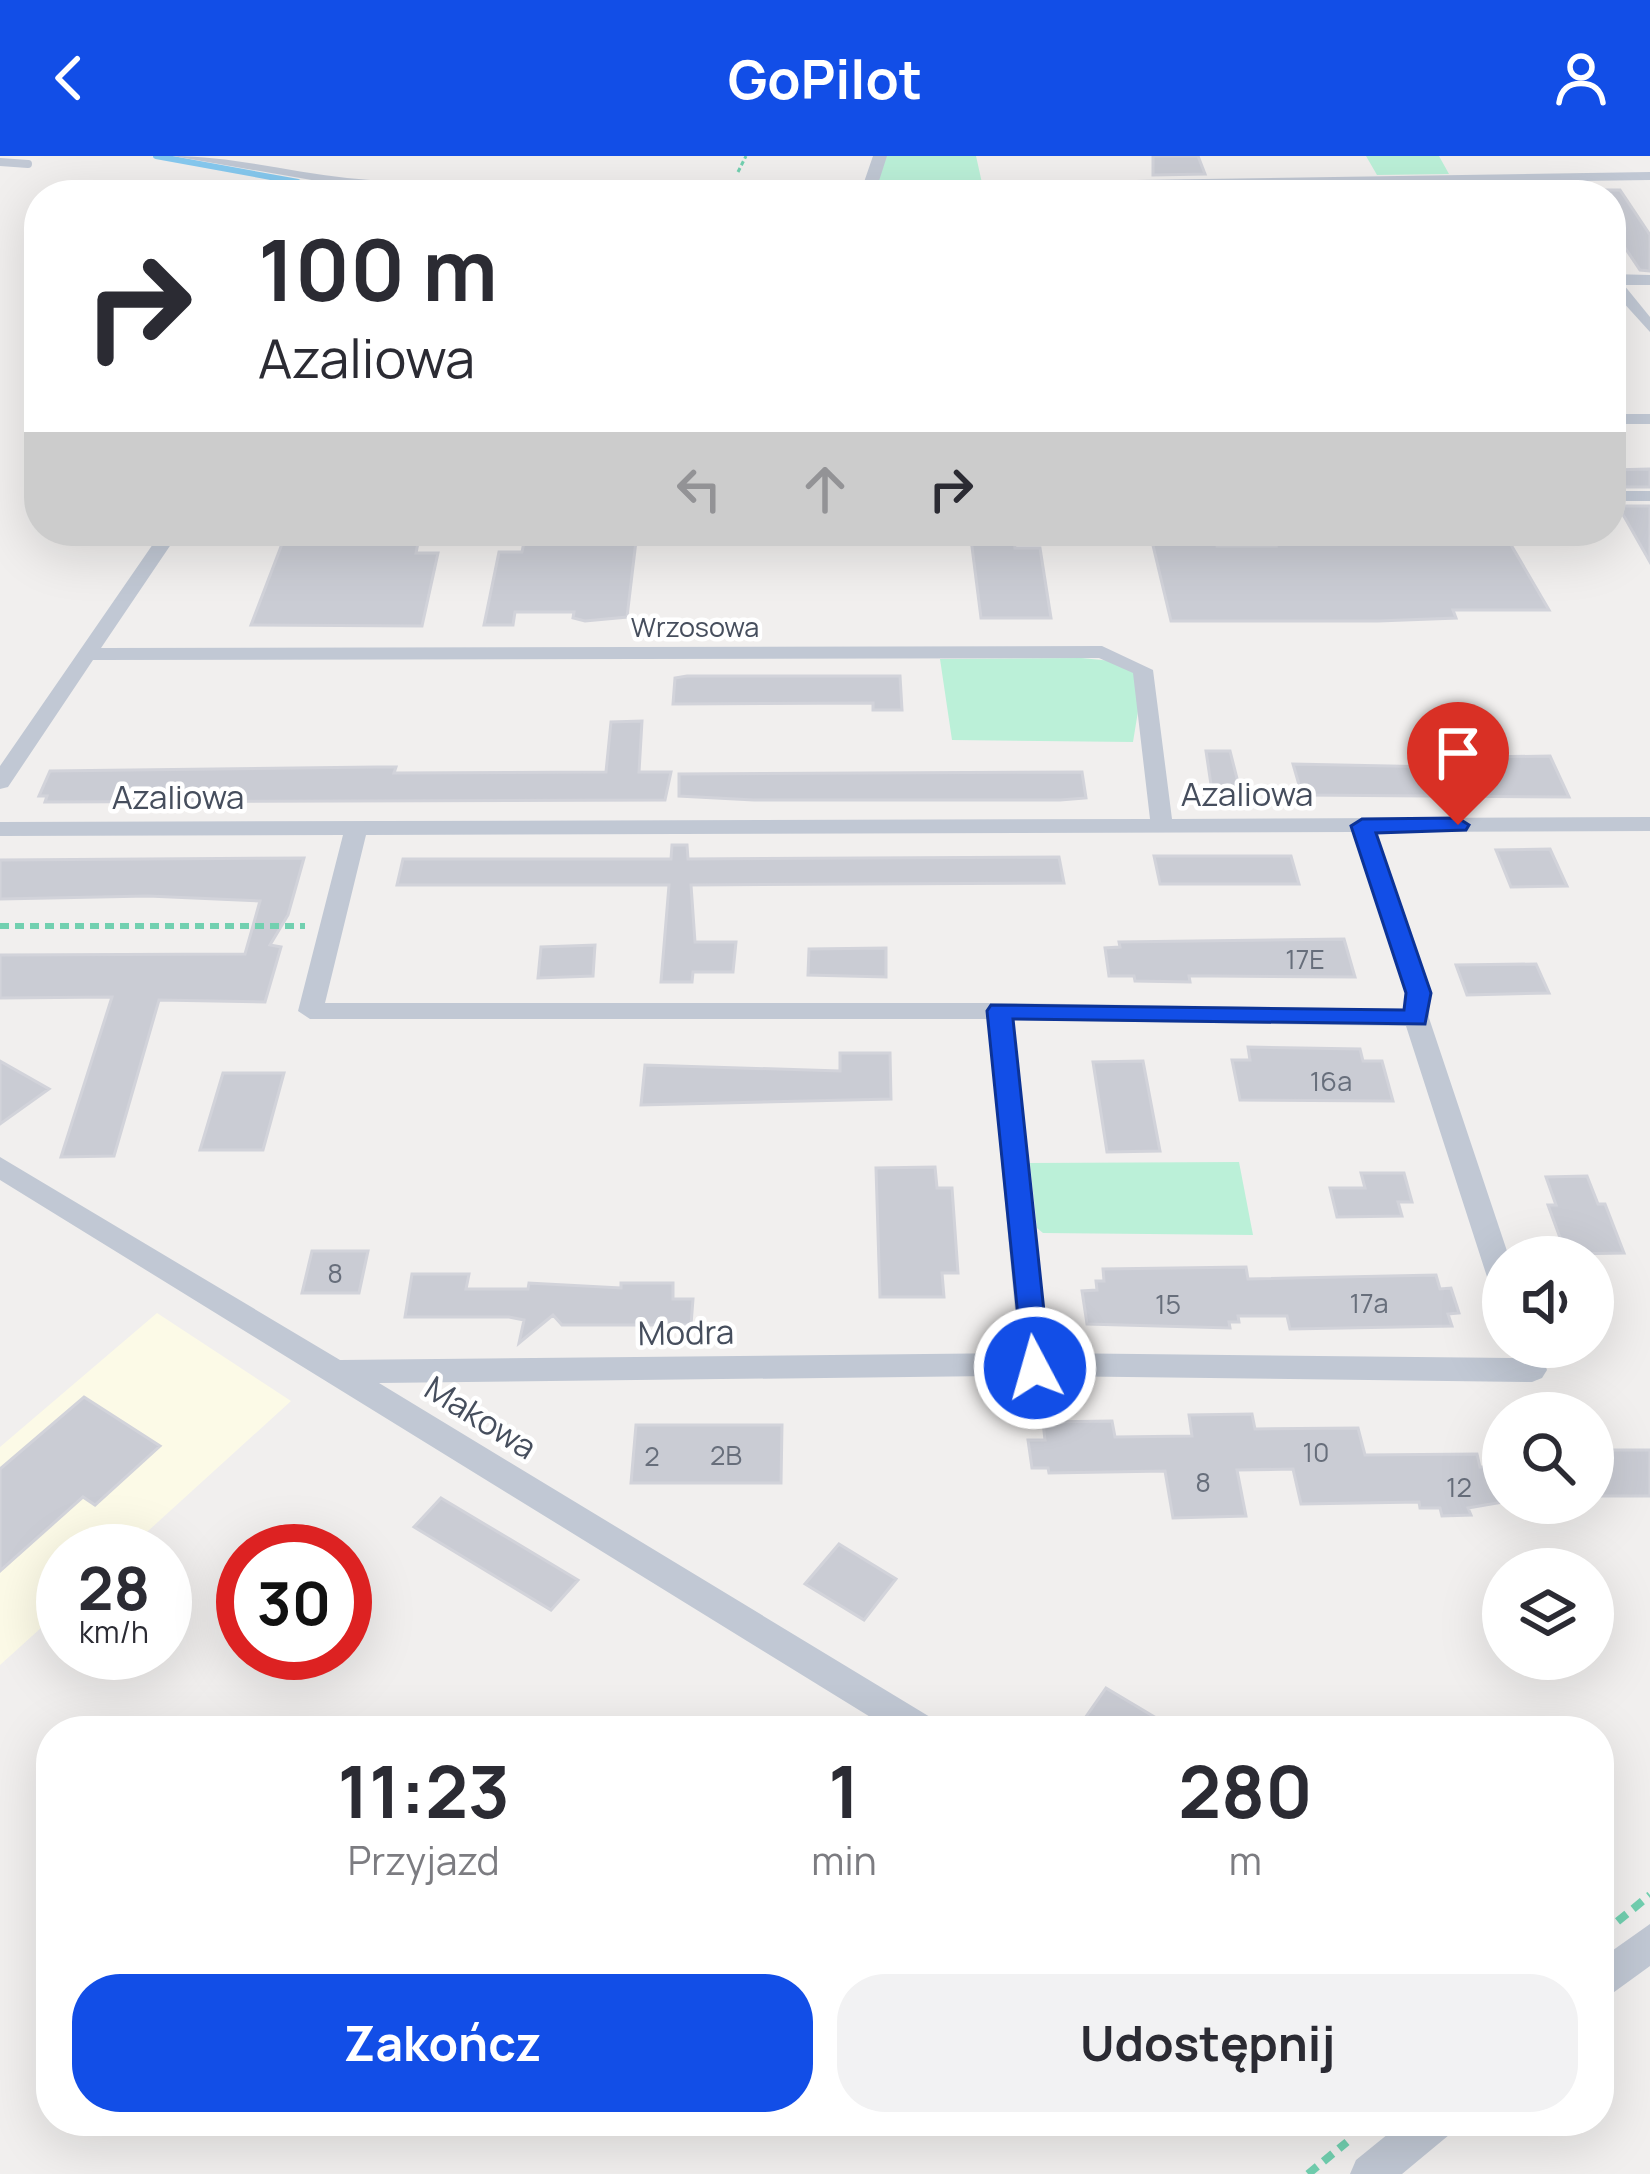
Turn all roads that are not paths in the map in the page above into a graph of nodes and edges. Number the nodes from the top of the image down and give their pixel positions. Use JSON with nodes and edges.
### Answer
{"nodes":[{"id":1,"x":180,"y":156,"type":"edge"},
{"id":2,"x":0,"y":162,"type":"edge"},
{"id":3,"x":28,"y":164,"type":"dead end"},
{"id":4,"x":1530,"y":176,"type":"junction"},
{"id":5,"x":1650,"y":176,"type":"edge"},
{"id":6,"x":318,"y":180,"type":"edge"},
{"id":7,"x":1432,"y":180,"type":"edge"},
{"id":8,"x":1533,"y":180,"type":"edge"},
{"id":9,"x":1626,"y":300,"type":"edge"},
{"id":10,"x":1650,"y":327,"type":"edge"},
{"id":11,"x":161,"y":546,"type":"edge"},
{"id":12,"x":87,"y":654,"type":"junction"},
{"id":13,"x":0,"y":782,"type":"edge"},
{"id":14,"x":1650,"y":824,"type":"edge"},
{"id":15,"x":1162,"y":826,"type":"junction"},
{"id":16,"x":1362,"y":826,"type":"junction"},
{"id":17,"x":356,"y":828,"type":"junction"},
{"id":18,"x":0,"y":829,"type":"edge"},
{"id":19,"x":1000,"y":1011,"type":"junction"},
{"id":20,"x":1416,"y":1018,"type":"junction"},
{"id":21,"x":0,"y":1167,"type":"edge"},
{"id":22,"x":1488,"y":1236,"type":"edge"},
{"id":23,"x":1035,"y":1368,"type":"junction"},
{"id":24,"x":1531,"y":1368,"type":"edge"},
{"id":25,"x":338,"y":1372,"type":"junction"},
{"id":26,"x":899,"y":1716,"type":"edge"},
{"id":27,"x":1650,"y":1942,"type":"edge"},
{"id":28,"x":1614,"y":1972,"type":"edge"},
{"id":29,"x":1417,"y":2136,"type":"edge"},
{"id":30,"x":1370,"y":2174,"type":"edge"}],
"edges":[{"from":1,"to":6,"type":"street"},
{"from":2,"to":3,"type":"lane"},
{"from":4,"to":5,"type":"street"},
{"from":4,"to":7,"type":"street"},
{"from":4,"to":8,"type":"street"},
{"from":9,"to":10,"type":"street"},
{"from":11,"to":12,"type":"street"},
{"from":12,"to":13,"type":"street"},
{"from":12,"to":15,"type":"street","name":"Wrzosowa"},
{"from":14,"to":16,"type":"street","name":"Azaliowa"},
{"from":15,"to":16,"type":"street","name":"Azaliowa"},
{"from":15,"to":17,"type":"street","name":"Azaliowa"},
{"from":16,"to":20,"type":"street"},
{"from":17,"to":18,"type":"street","name":"Azaliowa"},
{"from":17,"to":19,"type":"street"},
{"from":19,"to":20,"type":"street"},
{"from":19,"to":23,"type":"street"},
{"from":20,"to":22,"type":"street"},
{"from":21,"to":25,"type":"street","name":"Makowa"},
{"from":23,"to":24,"type":"street","name":"Modra"},
{"from":23,"to":25,"type":"street","name":"Modra"},
{"from":25,"to":26,"type":"street","name":"Makowa"},
{"from":27,"to":28,"type":"street"},
{"from":29,"to":30,"type":"street"}]}
